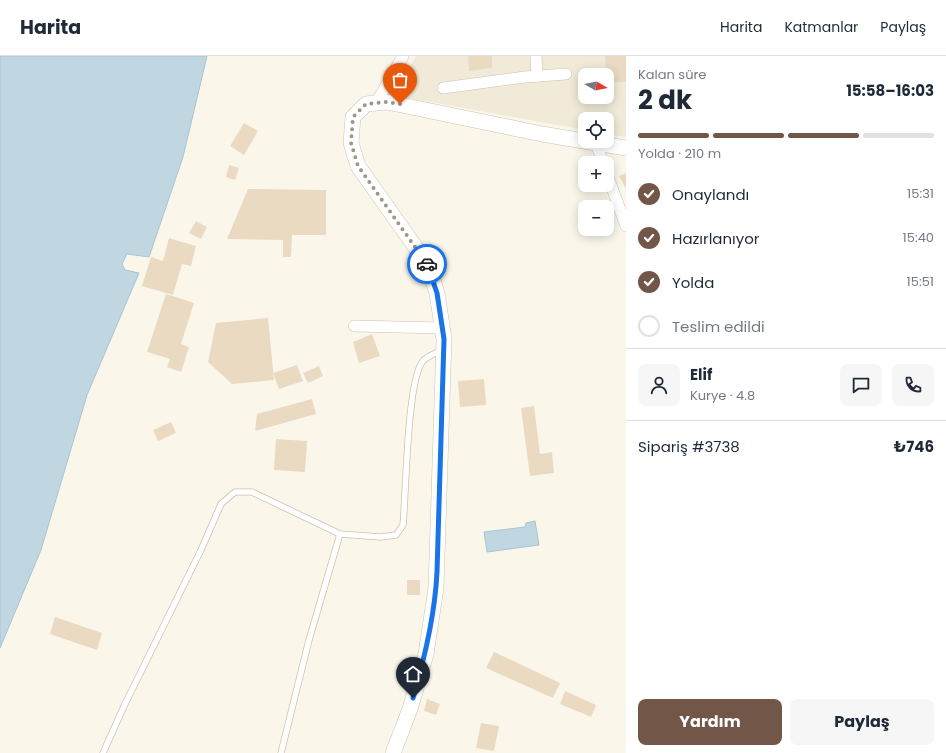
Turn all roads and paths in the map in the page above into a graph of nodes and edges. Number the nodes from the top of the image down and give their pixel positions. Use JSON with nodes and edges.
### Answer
{"nodes":[{"id":1,"x":403,"y":56,"type":"edge"},
{"id":2,"x":536,"y":56,"type":"edge"},
{"id":3,"x":566,"y":74,"type":"dead end"},
{"id":4,"x":537,"y":76,"type":"junction"},
{"id":5,"x":443,"y":88,"type":"dead end"},
{"id":6,"x":376,"y":103,"type":"junction"},
{"id":7,"x":578,"y":140,"type":"edge"},
{"id":8,"x":614,"y":146,"type":"edge"},
{"id":9,"x":626,"y":148,"type":"edge"},
{"id":10,"x":614,"y":192,"type":"edge"},
{"id":11,"x":626,"y":226,"type":"edge"},
{"id":12,"x":354,"y":326,"type":"dead end"},
{"id":13,"x":442,"y":328,"type":"junction"},
{"id":14,"x":444,"y":348,"type":"junction"},
{"id":15,"x":340,"y":534,"type":"junction"},
{"id":16,"x":103,"y":753,"type":"edge"},
{"id":17,"x":280,"y":753,"type":"edge"},
{"id":18,"x":393,"y":753,"type":"edge"}],
"edges":[{"from":1,"to":6,"type":"street"},
{"from":2,"to":4,"type":"street"},
{"from":3,"to":4,"type":"street"},
{"from":4,"to":5,"type":"street"},
{"from":6,"to":7,"type":"street"},
{"from":6,"to":13,"type":"street"},
{"from":8,"to":9,"type":"street"},
{"from":10,"to":11,"type":"street"},
{"from":12,"to":13,"type":"street"},
{"from":13,"to":14,"type":"street"},
{"from":14,"to":15,"type":"lane"},
{"from":14,"to":18,"type":"street"},
{"from":15,"to":16,"type":"lane"},
{"from":15,"to":17,"type":"lane"}]}
